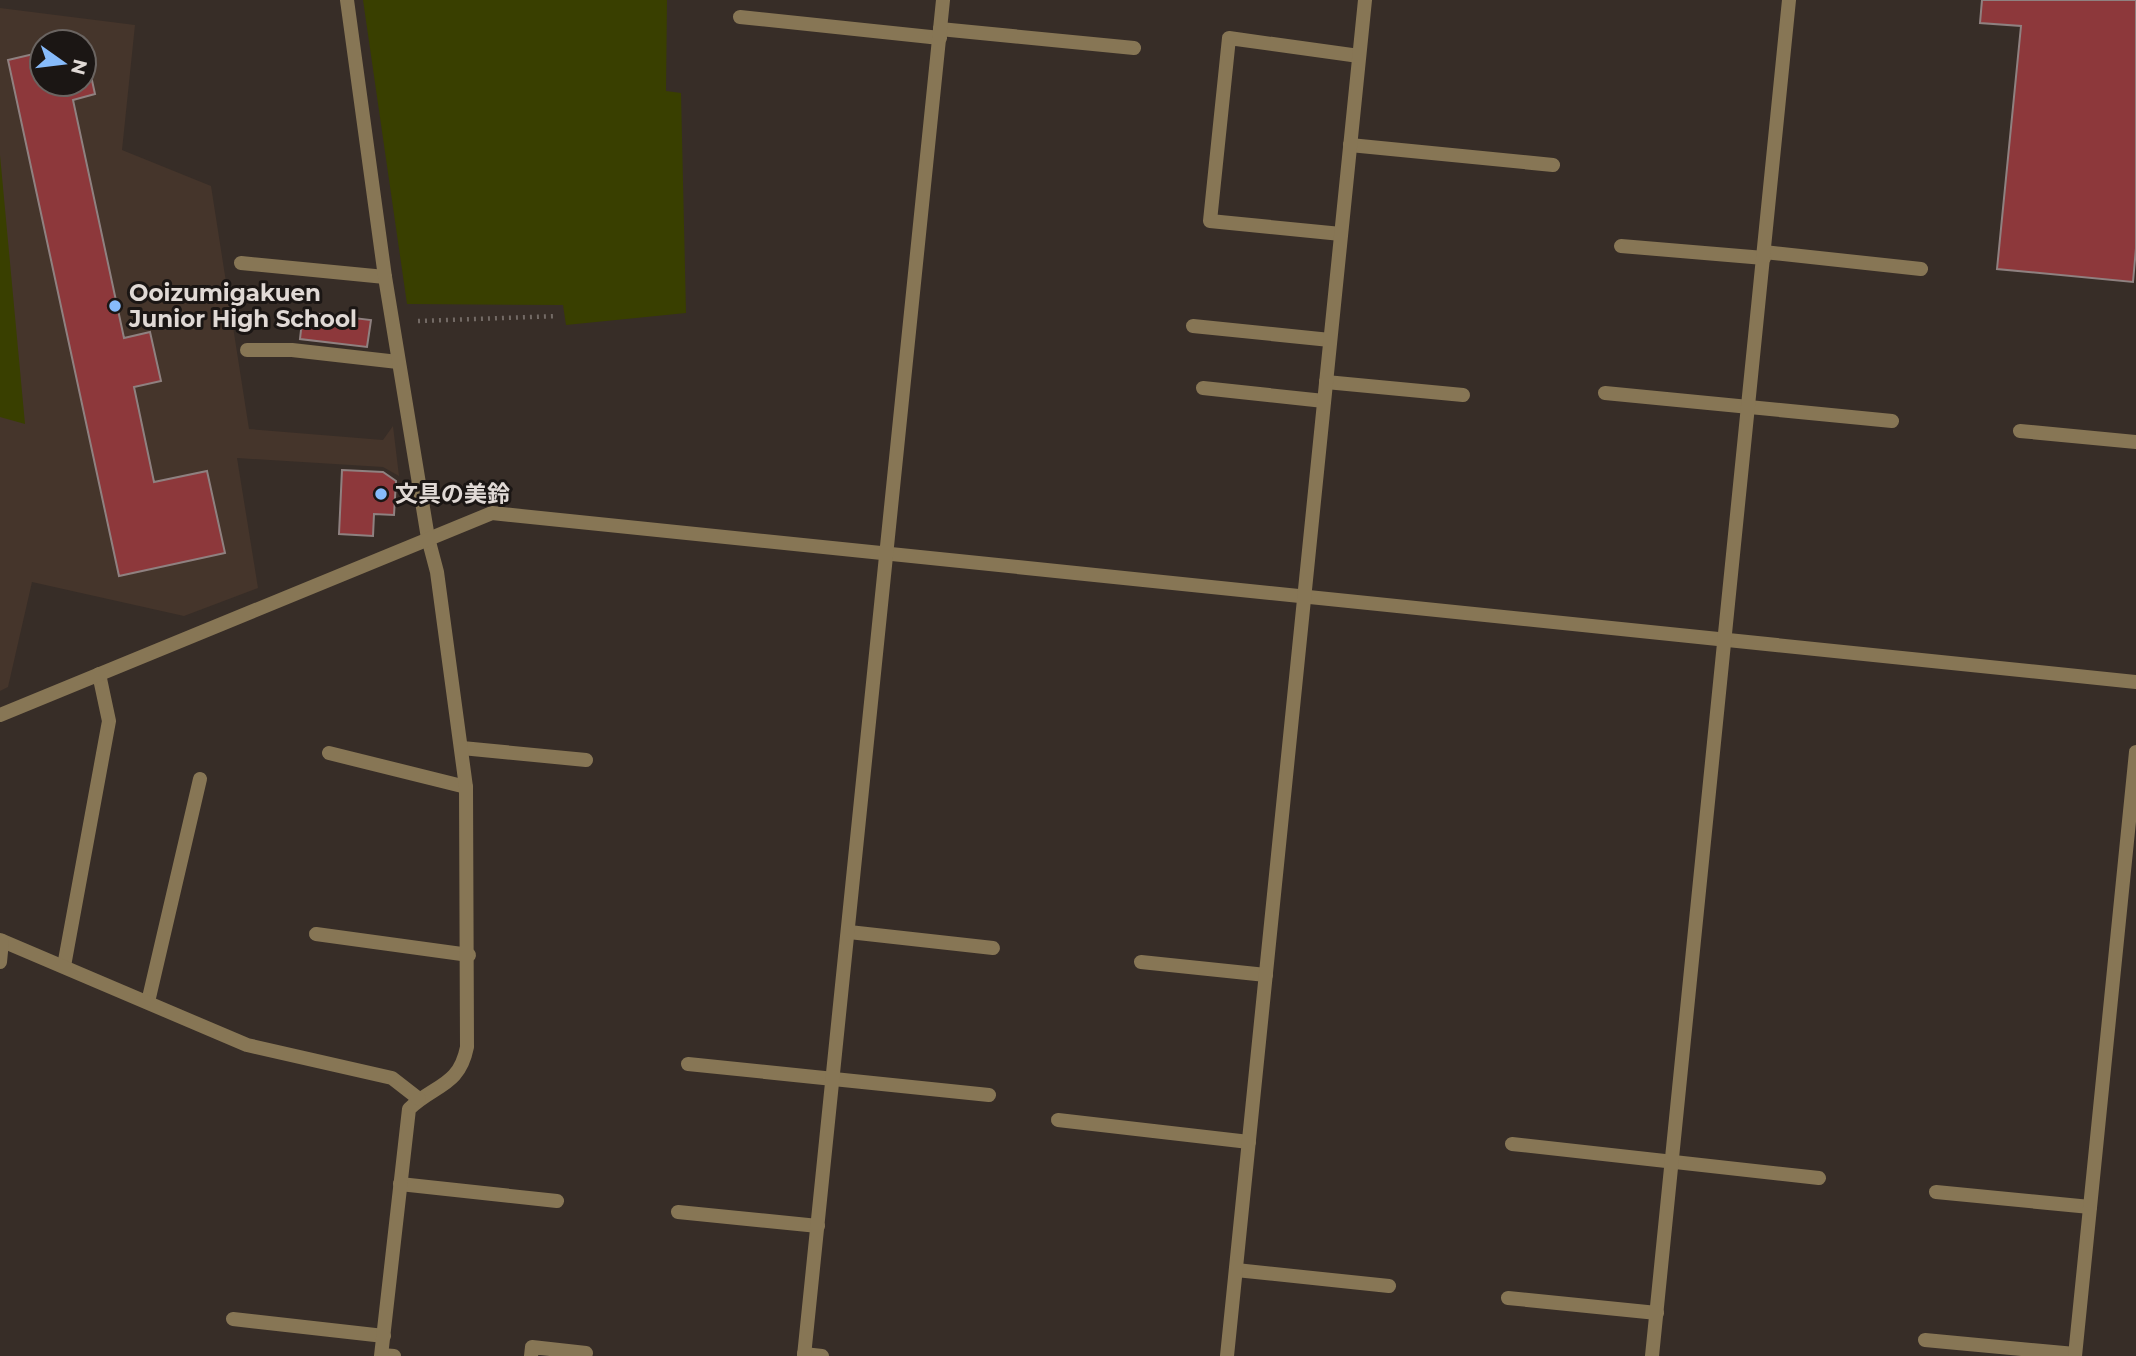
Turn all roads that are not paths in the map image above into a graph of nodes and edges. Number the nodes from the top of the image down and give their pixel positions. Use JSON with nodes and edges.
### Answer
{"nodes":[{"id":1,"x":347,"y":0,"type":"edge"},
{"id":2,"x":943,"y":0,"type":"edge"},
{"id":3,"x":1365,"y":0,"type":"edge"},
{"id":4,"x":1789,"y":0,"type":"edge"},
{"id":5,"x":740,"y":18,"type":"dead end"},
{"id":6,"x":940,"y":33,"type":"junction"},
{"id":7,"x":1134,"y":48,"type":"dead end"},
{"id":8,"x":1359,"y":56,"type":"junction"},
{"id":9,"x":1350,"y":145,"type":"junction"},
{"id":10,"x":1553,"y":165,"type":"dead end"},
{"id":11,"x":1341,"y":234,"type":"junction"},
{"id":12,"x":1620,"y":246,"type":"dead end"},
{"id":13,"x":1764,"y":255,"type":"junction"},
{"id":14,"x":241,"y":263,"type":"dead end"},
{"id":15,"x":1921,"y":269,"type":"dead end"},
{"id":16,"x":385,"y":277,"type":"junction"},
{"id":17,"x":1193,"y":326,"type":"dead end"},
{"id":18,"x":1330,"y":340,"type":"junction"},
{"id":19,"x":247,"y":351,"type":"dead end"},
{"id":20,"x":398,"y":362,"type":"junction"},
{"id":21,"x":1326,"y":382,"type":"junction"},
{"id":22,"x":1203,"y":388,"type":"dead end"},
{"id":23,"x":1605,"y":393,"type":"dead end"},
{"id":24,"x":1463,"y":395,"type":"dead end"},
{"id":25,"x":1324,"y":401,"type":"junction"},
{"id":26,"x":1747,"y":406,"type":"junction"},
{"id":27,"x":1892,"y":421,"type":"dead end"},
{"id":28,"x":2020,"y":431,"type":"dead end"},
{"id":29,"x":2136,"y":442,"type":"edge"},
{"id":30,"x":428,"y":538,"type":"junction"},
{"id":31,"x":888,"y":555,"type":"junction"},
{"id":32,"x":1304,"y":597,"type":"junction"},
{"id":33,"x":1724,"y":639,"type":"junction"},
{"id":34,"x":99,"y":674,"type":"junction"},
{"id":35,"x":2136,"y":682,"type":"edge"},
{"id":36,"x":0,"y":715,"type":"edge"},
{"id":37,"x":462,"y":748,"type":"junction"},
{"id":38,"x":2136,"y":752,"type":"edge"},
{"id":39,"x":329,"y":753,"type":"dead end"},
{"id":40,"x":586,"y":760,"type":"dead end"},
{"id":41,"x":200,"y":779,"type":"dead end"},
{"id":42,"x":466,"y":787,"type":"junction"},
{"id":43,"x":849,"y":932,"type":"junction"},
{"id":44,"x":316,"y":933,"type":"dead end"},
{"id":45,"x":1,"y":940,"type":"edge"},
{"id":46,"x":993,"y":948,"type":"dead end"},
{"id":47,"x":469,"y":955,"type":"junction"},
{"id":48,"x":0,"y":962,"type":"edge"},
{"id":49,"x":1141,"y":962,"type":"dead end"},
{"id":50,"x":64,"y":966,"type":"junction"},
{"id":51,"x":1266,"y":975,"type":"junction"},
{"id":52,"x":148,"y":1002,"type":"junction"},
{"id":53,"x":688,"y":1065,"type":"dead end"},
{"id":54,"x":833,"y":1078,"type":"junction"},
{"id":55,"x":989,"y":1095,"type":"dead end"},
{"id":56,"x":419,"y":1099,"type":"junction"},
{"id":57,"x":1058,"y":1120,"type":"dead end"},
{"id":58,"x":1249,"y":1142,"type":"junction"},
{"id":59,"x":1512,"y":1144,"type":"dead end"},
{"id":60,"x":1673,"y":1164,"type":"junction"},
{"id":61,"x":1819,"y":1178,"type":"dead end"},
{"id":62,"x":400,"y":1184,"type":"junction"},
{"id":63,"x":1936,"y":1192,"type":"dead end"},
{"id":64,"x":556,"y":1201,"type":"dead end"},
{"id":65,"x":2090,"y":1207,"type":"junction"},
{"id":66,"x":678,"y":1212,"type":"dead end"},
{"id":67,"x":818,"y":1226,"type":"junction"},
{"id":68,"x":1236,"y":1270,"type":"junction"},
{"id":69,"x":1390,"y":1286,"type":"dead end"},
{"id":70,"x":1508,"y":1298,"type":"dead end"},
{"id":71,"x":1657,"y":1312,"type":"junction"},
{"id":72,"x":233,"y":1319,"type":"dead end"},
{"id":73,"x":384,"y":1336,"type":"junction"},
{"id":74,"x":1926,"y":1340,"type":"dead end"},
{"id":75,"x":586,"y":1353,"type":"dead end"},
{"id":76,"x":804,"y":1355,"type":"edge"},
{"id":77,"x":2075,"y":1355,"type":"edge"},
{"id":78,"x":385,"y":1356,"type":"edge"},
{"id":79,"x":531,"y":1356,"type":"edge"},
{"id":80,"x":822,"y":1356,"type":"edge"},
{"id":81,"x":1227,"y":1356,"type":"edge"},
{"id":82,"x":1652,"y":1356,"type":"edge"}],
"edges":[{"from":1,"to":16,"type":"street"},
{"from":2,"to":6,"type":"street"},
{"from":3,"to":8,"type":"street"},
{"from":4,"to":13,"type":"street"},
{"from":5,"to":6,"type":"street"},
{"from":6,"to":7,"type":"street"},
{"from":6,"to":31,"type":"street"},
{"from":8,"to":9,"type":"street"},
{"from":8,"to":11,"type":"street"},
{"from":9,"to":10,"type":"street"},
{"from":9,"to":11,"type":"street"},
{"from":11,"to":18,"type":"street"},
{"from":12,"to":13,"type":"street"},
{"from":13,"to":15,"type":"street"},
{"from":13,"to":26,"type":"street"},
{"from":14,"to":16,"type":"street"},
{"from":16,"to":20,"type":"street"},
{"from":17,"to":18,"type":"street"},
{"from":18,"to":21,"type":"street"},
{"from":19,"to":20,"type":"street"},
{"from":20,"to":30,"type":"street"},
{"from":21,"to":24,"type":"street"},
{"from":21,"to":25,"type":"street"},
{"from":22,"to":25,"type":"street"},
{"from":23,"to":26,"type":"street"},
{"from":25,"to":32,"type":"street"},
{"from":26,"to":27,"type":"street"},
{"from":26,"to":33,"type":"street"},
{"from":28,"to":29,"type":"street"},
{"from":30,"to":31,"type":"street"},
{"from":30,"to":34,"type":"street"},
{"from":30,"to":37,"type":"street"},
{"from":31,"to":32,"type":"street"},
{"from":31,"to":43,"type":"street"},
{"from":32,"to":33,"type":"street"},
{"from":32,"to":51,"type":"street"},
{"from":33,"to":35,"type":"street"},
{"from":33,"to":60,"type":"street"},
{"from":34,"to":36,"type":"street"},
{"from":34,"to":50,"type":"street"},
{"from":37,"to":40,"type":"street"},
{"from":37,"to":42,"type":"street"},
{"from":38,"to":65,"type":"street"},
{"from":39,"to":42,"type":"street"},
{"from":41,"to":52,"type":"street"},
{"from":42,"to":47,"type":"street"},
{"from":43,"to":46,"type":"street"},
{"from":43,"to":54,"type":"street"},
{"from":44,"to":47,"type":"street"},
{"from":45,"to":48,"type":"street"},
{"from":45,"to":50,"type":"street"},
{"from":47,"to":56,"type":"street"},
{"from":49,"to":51,"type":"street"},
{"from":50,"to":52,"type":"street"},
{"from":51,"to":58,"type":"street"},
{"from":52,"to":56,"type":"street"},
{"from":53,"to":54,"type":"street"},
{"from":54,"to":55,"type":"street"},
{"from":54,"to":67,"type":"street"},
{"from":56,"to":62,"type":"street"},
{"from":57,"to":58,"type":"street"},
{"from":58,"to":68,"type":"street"},
{"from":59,"to":60,"type":"street"},
{"from":60,"to":61,"type":"street"},
{"from":60,"to":71,"type":"street"},
{"from":62,"to":64,"type":"street"},
{"from":62,"to":73,"type":"street"},
{"from":63,"to":65,"type":"street"},
{"from":65,"to":77,"type":"street"},
{"from":66,"to":67,"type":"street"},
{"from":67,"to":76,"type":"street"},
{"from":68,"to":69,"type":"street"},
{"from":68,"to":81,"type":"street"},
{"from":70,"to":71,"type":"street"},
{"from":71,"to":82,"type":"street"},
{"from":72,"to":73,"type":"street"},
{"from":73,"to":78,"type":"street"},
{"from":74,"to":77,"type":"street"},
{"from":75,"to":79,"type":"street"},
{"from":76,"to":80,"type":"street"}]}
